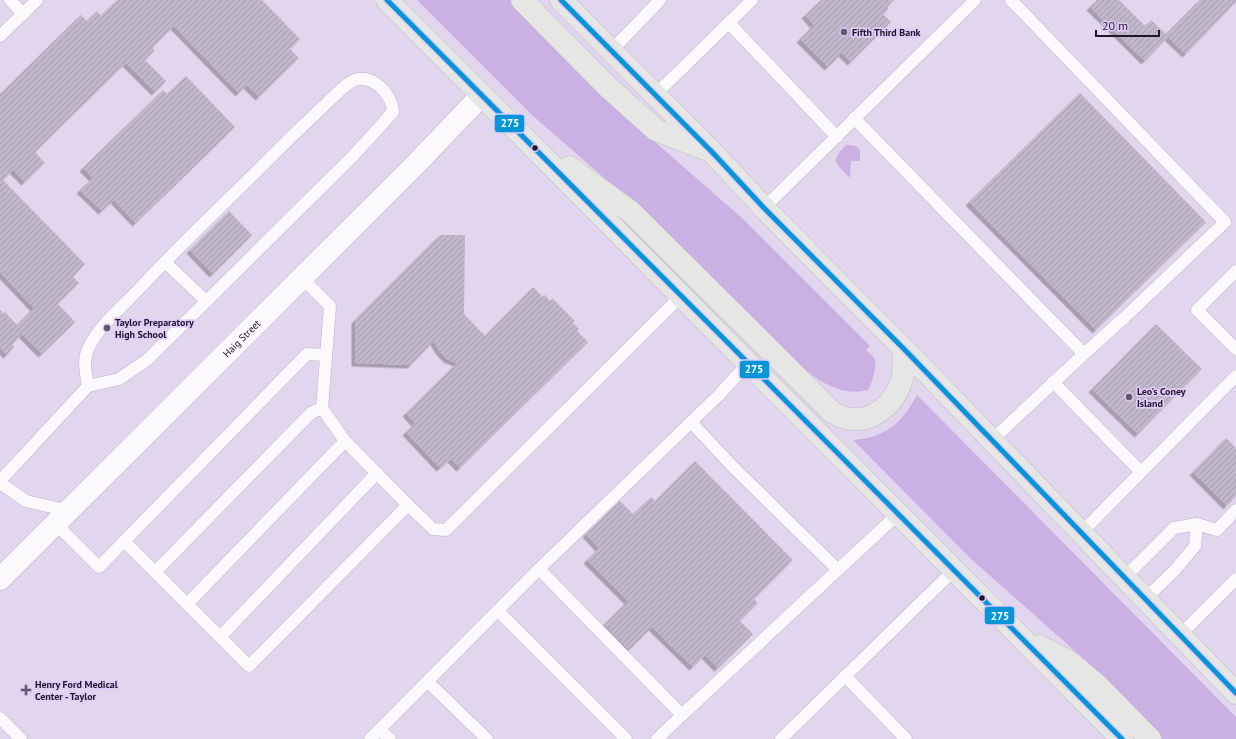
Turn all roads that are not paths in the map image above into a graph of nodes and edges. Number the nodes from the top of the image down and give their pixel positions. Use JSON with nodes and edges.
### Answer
{"nodes":[{"id":1,"x":10,"y":0,"type":"edge"},
{"id":2,"x":37,"y":0,"type":"edge"},
{"id":3,"x":387,"y":0,"type":"edge"},
{"id":4,"x":522,"y":0,"type":"edge"},
{"id":5,"x":561,"y":0,"type":"edge"},
{"id":6,"x":660,"y":0,"type":"edge"},
{"id":7,"x":752,"y":0,"type":"edge"},
{"id":8,"x":975,"y":0,"type":"edge"},
{"id":9,"x":1011,"y":0,"type":"edge"},
{"id":10,"x":23,"y":14,"type":"junction"},
{"id":11,"x":729,"y":23,"type":"junction"},
{"id":12,"x":0,"y":36,"type":"edge"},
{"id":13,"x":611,"y":51,"type":"junction"},
{"id":14,"x":482,"y":95,"type":"junction"},
{"id":15,"x":654,"y":95,"type":"junction"},
{"id":16,"x":854,"y":118,"type":"junction"},
{"id":17,"x":514,"y":127,"type":"junction"},
{"id":18,"x":836,"y":137,"type":"junction"},
{"id":19,"x":713,"y":153,"type":"junction"},
{"id":20,"x":764,"y":208,"type":"junction"},
{"id":21,"x":165,"y":262,"type":"junction"},
{"id":22,"x":1236,"y":271,"type":"edge"},
{"id":23,"x":302,"y":278,"type":"junction"},
{"id":24,"x":681,"y":296,"type":"junction"},
{"id":25,"x":206,"y":302,"type":"junction"},
{"id":26,"x":903,"y":348,"type":"junction"},
{"id":27,"x":1236,"y":349,"type":"edge"},
{"id":28,"x":1084,"y":354,"type":"junction"},
{"id":29,"x":326,"y":355,"type":"junction"},
{"id":30,"x":748,"y":363,"type":"junction"},
{"id":31,"x":1236,"y":376,"type":"edge"},
{"id":32,"x":1053,"y":382,"type":"junction"},
{"id":33,"x":88,"y":386,"type":"junction"},
{"id":34,"x":322,"y":408,"type":"junction"},
{"id":35,"x":691,"y":422,"type":"junction"},
{"id":36,"x":992,"y":440,"type":"junction"},
{"id":37,"x":345,"y":441,"type":"junction"},
{"id":38,"x":1141,"y":472,"type":"junction"},
{"id":39,"x":377,"y":473,"type":"junction"},
{"id":40,"x":0,"y":482,"type":"edge"},
{"id":41,"x":408,"y":505,"type":"junction"},
{"id":42,"x":1236,"y":510,"type":"edge"},
{"id":43,"x":898,"y":514,"type":"junction"},
{"id":44,"x":62,"y":517,"type":"junction"},
{"id":45,"x":1197,"y":524,"type":"junction"},
{"id":46,"x":1081,"y":533,"type":"junction"},
{"id":47,"x":124,"y":541,"type":"junction"},
{"id":48,"x":539,"y":569,"type":"junction"},
{"id":49,"x":838,"y":570,"type":"junction"},
{"id":50,"x":954,"y":570,"type":"junction"},
{"id":51,"x":155,"y":572,"type":"junction"},
{"id":52,"x":1125,"y":577,"type":"junction"},
{"id":53,"x":1236,"y":578,"type":"edge"},
{"id":54,"x":0,"y":580,"type":"edge"},
{"id":55,"x":1146,"y":598,"type":"junction"},
{"id":56,"x":187,"y":604,"type":"junction"},
{"id":57,"x":498,"y":611,"type":"junction"},
{"id":58,"x":1180,"y":635,"type":"junction"},
{"id":59,"x":1020,"y":636,"type":"junction"},
{"id":60,"x":220,"y":637,"type":"junction"},
{"id":61,"x":845,"y":676,"type":"junction"},
{"id":62,"x":428,"y":682,"type":"junction"},
{"id":63,"x":1235,"y":689,"type":"edge"},
{"id":64,"x":682,"y":715,"type":"junction"},
{"id":65,"x":0,"y":718,"type":"edge"},
{"id":66,"x":380,"y":730,"type":"junction"},
{"id":67,"x":21,"y":739,"type":"edge"},
{"id":68,"x":370,"y":739,"type":"edge"},
{"id":69,"x":390,"y":739,"type":"edge"},
{"id":70,"x":487,"y":739,"type":"edge"},
{"id":71,"x":626,"y":739,"type":"edge"},
{"id":72,"x":657,"y":739,"type":"edge"},
{"id":73,"x":781,"y":739,"type":"edge"},
{"id":74,"x":906,"y":739,"type":"edge"},
{"id":75,"x":1122,"y":739,"type":"edge"},
{"id":76,"x":1150,"y":739,"type":"edge"}],
"edges":[{"from":1,"to":10,"type":"lane"},
{"from":2,"to":10,"type":"lane"},
{"from":3,"to":14,"type":"main road"},
{"from":4,"to":19,"type":"main road"},
{"from":5,"to":13,"type":"main road"},
{"from":6,"to":13,"type":"lane"},
{"from":7,"to":11,"type":"lane"},
{"from":8,"to":16,"type":"lane"},
{"from":9,"to":28,"type":"lane"},
{"from":10,"to":12,"type":"lane"},
{"from":11,"to":15,"type":"lane"},
{"from":11,"to":18,"type":"lane"},
{"from":13,"to":15,"type":"main road"},
{"from":14,"to":17,"type":"main road"},
{"from":14,"to":23,"type":"street","name":"Haig Street"},
{"from":15,"to":19,"type":"main road"},
{"from":16,"to":18,"type":"lane"},
{"from":16,"to":28,"type":"lane"},
{"from":17,"to":24,"type":"main road"},
{"from":17,"to":26,"type":"main road"},
{"from":18,"to":20,"type":"lane"},
{"from":19,"to":20,"type":"main road"},
{"from":20,"to":26,"type":"main road"},
{"from":21,"to":25,"type":"lane"},
{"from":21,"to":25,"type":"lane"},
{"from":21,"to":33,"type":"lane"},
{"from":22,"to":27,"type":"lane"},
{"from":23,"to":29,"type":"lane"},
{"from":23,"to":44,"type":"street","name":"Haig Street"},
{"from":24,"to":30,"type":"main road"},
{"from":24,"to":41,"type":"lane"},
{"from":25,"to":33,"type":"lane"},
{"from":26,"to":36,"type":"main road"},
{"from":28,"to":32,"type":"lane"},
{"from":29,"to":34,"type":"lane"},
{"from":29,"to":47,"type":"lane"},
{"from":30,"to":35,"type":"lane"},
{"from":30,"to":43,"type":"main road"},
{"from":31,"to":38,"type":"lane"},
{"from":32,"to":36,"type":"lane"},
{"from":32,"to":38,"type":"lane"},
{"from":33,"to":40,"type":"lane"},
{"from":34,"to":37,"type":"lane"},
{"from":34,"to":51,"type":"lane"},
{"from":35,"to":48,"type":"lane"},
{"from":35,"to":49,"type":"lane"},
{"from":36,"to":46,"type":"main road"},
{"from":37,"to":39,"type":"lane"},
{"from":37,"to":56,"type":"lane"},
{"from":38,"to":46,"type":"lane"},
{"from":39,"to":41,"type":"lane"},
{"from":39,"to":60,"type":"lane"},
{"from":40,"to":44,"type":"lane"},
{"from":41,"to":60,"type":"lane"},
{"from":42,"to":45,"type":"lane"},
{"from":43,"to":49,"type":"lane"},
{"from":43,"to":50,"type":"main road"},
{"from":44,"to":47,"type":"lane"},
{"from":44,"to":54,"type":"street","name":"Haig Street"},
{"from":45,"to":52,"type":"lane"},
{"from":45,"to":55,"type":"lane"},
{"from":46,"to":52,"type":"main road"},
{"from":47,"to":51,"type":"lane"},
{"from":48,"to":57,"type":"lane"},
{"from":48,"to":64,"type":"lane"},
{"from":49,"to":64,"type":"lane"},
{"from":50,"to":59,"type":"main road"},
{"from":50,"to":61,"type":"lane"},
{"from":51,"to":56,"type":"lane"},
{"from":52,"to":55,"type":"main road"},
{"from":53,"to":58,"type":"lane"},
{"from":55,"to":58,"type":"main road"},
{"from":56,"to":60,"type":"lane"},
{"from":57,"to":62,"type":"lane"},
{"from":57,"to":71,"type":"lane"},
{"from":58,"to":63,"type":"main road"},
{"from":59,"to":75,"type":"main road"},
{"from":59,"to":76,"type":"main road"},
{"from":61,"to":73,"type":"lane"},
{"from":61,"to":74,"type":"lane"},
{"from":62,"to":66,"type":"lane"},
{"from":62,"to":70,"type":"lane"},
{"from":64,"to":72,"type":"lane"},
{"from":65,"to":67,"type":"lane"},
{"from":66,"to":68,"type":"lane"},
{"from":66,"to":69,"type":"lane"}]}
